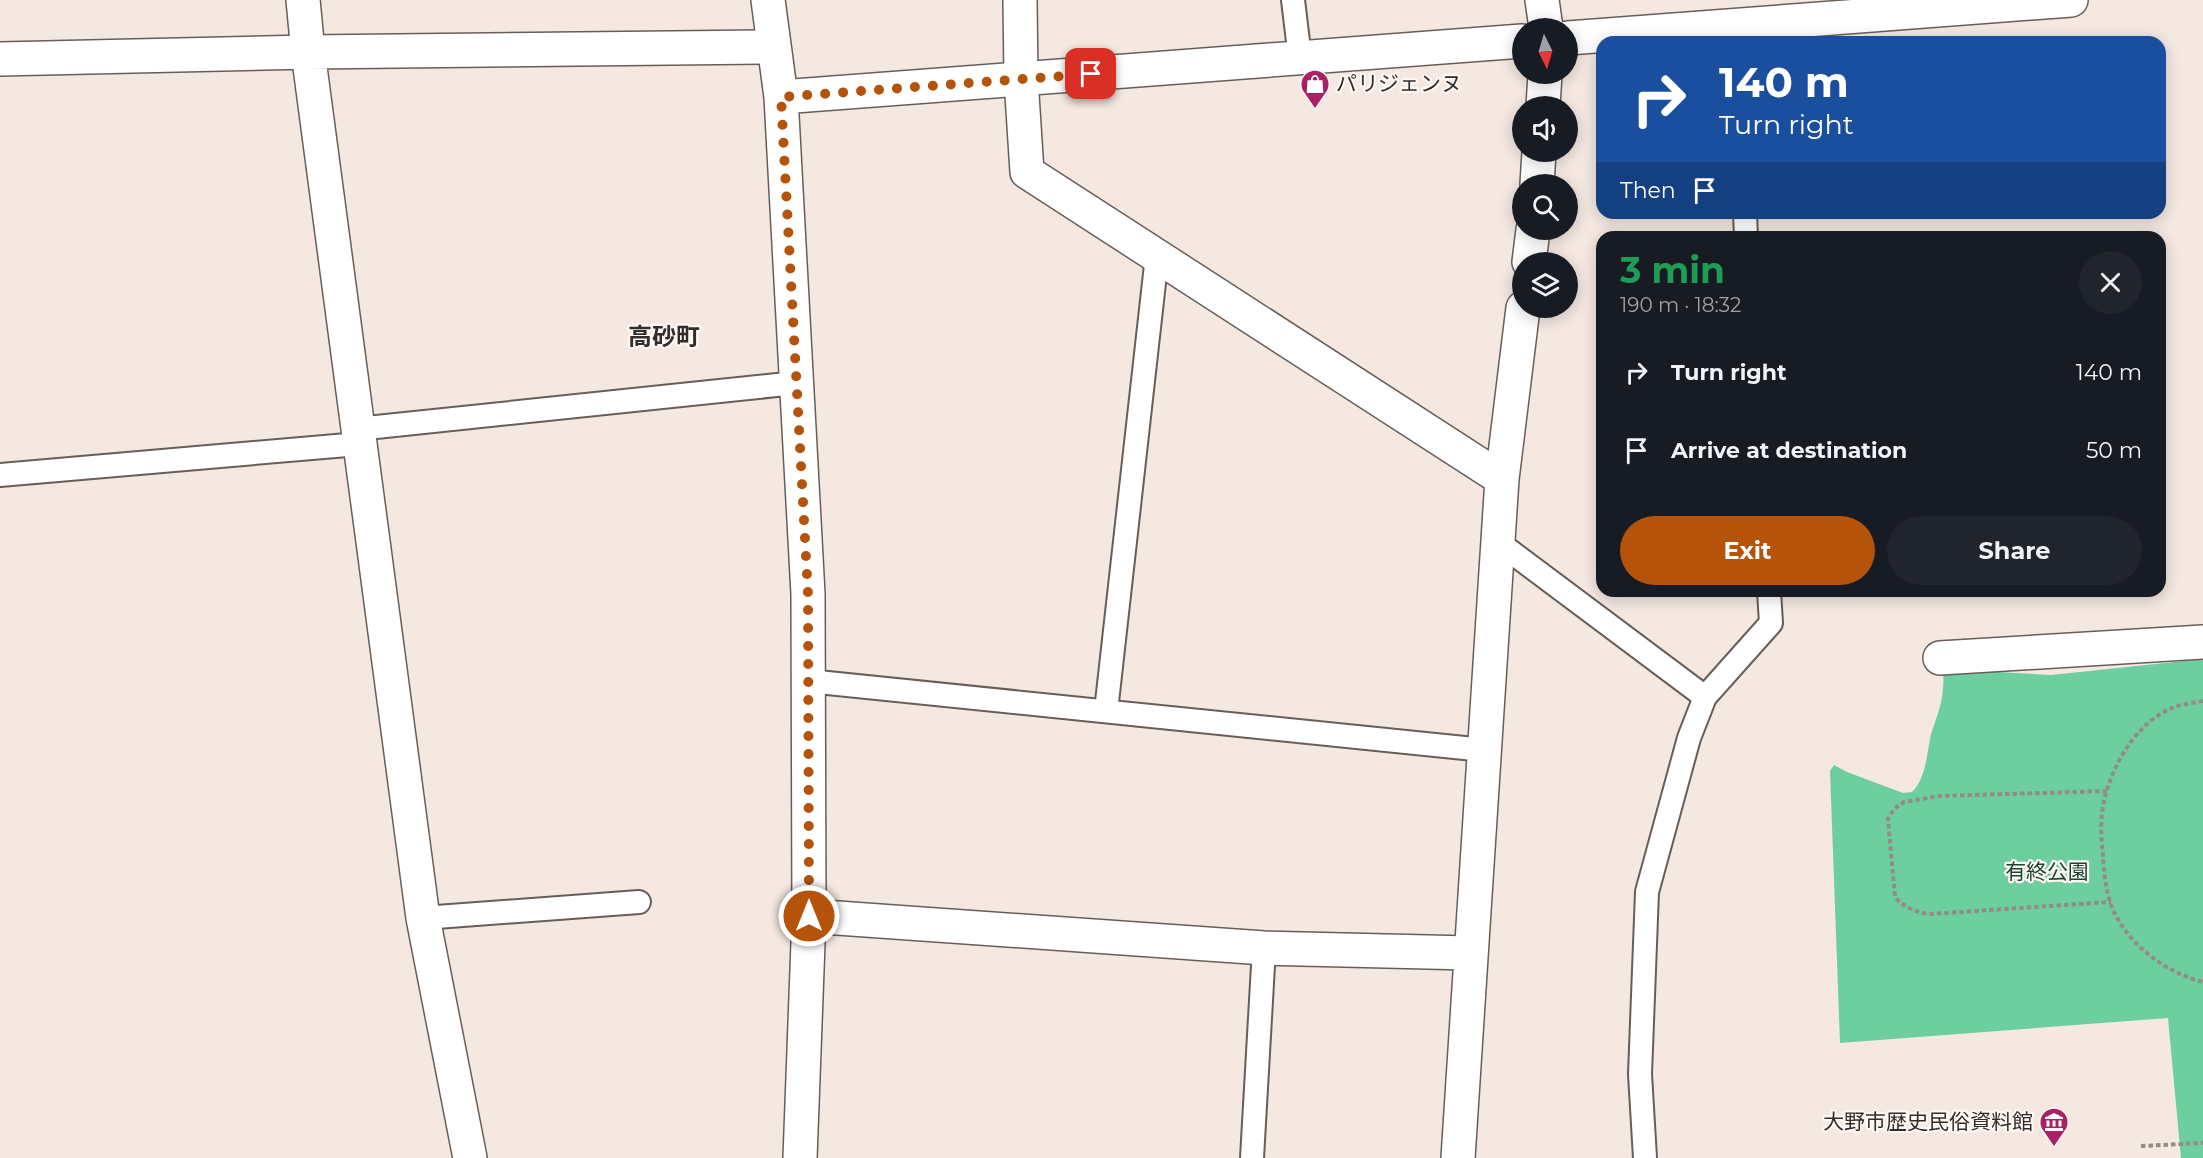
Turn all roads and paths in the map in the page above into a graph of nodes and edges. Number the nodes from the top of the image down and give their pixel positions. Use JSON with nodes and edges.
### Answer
{"nodes":[{"id":1,"x":303,"y":0,"type":"edge"},
{"id":2,"x":768,"y":0,"type":"edge"},
{"id":3,"x":1020,"y":0,"type":"edge"},
{"id":4,"x":1293,"y":0,"type":"edge"},
{"id":5,"x":1542,"y":0,"type":"edge"},
{"id":6,"x":2071,"y":0,"type":"edge"},
{"id":7,"x":1545,"y":18,"type":"edge"},
{"id":8,"x":1738,"y":34,"type":"edge"},
{"id":9,"x":1653,"y":36,"type":"edge"},
{"id":10,"x":1596,"y":37,"type":"edge"},
{"id":11,"x":1578,"y":38,"type":"edge"},
{"id":12,"x":1512,"y":42,"type":"edge"},
{"id":13,"x":773,"y":47,"type":"junction"},
{"id":14,"x":308,"y":52,"type":"junction"},
{"id":15,"x":1300,"y":58,"type":"junction"},
{"id":16,"x":0,"y":59,"type":"edge"},
{"id":17,"x":1021,"y":79,"type":"junction"},
{"id":18,"x":781,"y":97,"type":"junction"},
{"id":19,"x":1157,"y":256,"type":"junction"},
{"id":20,"x":1522,"y":318,"type":"edge"},
{"id":21,"x":796,"y":383,"type":"junction"},
{"id":22,"x":358,"y":436,"type":"junction"},
{"id":23,"x":0,"y":475,"type":"edge"},
{"id":24,"x":1502,"y":479,"type":"junction"},
{"id":25,"x":1498,"y":542,"type":"junction"},
{"id":26,"x":1769,"y":597,"type":"edge"},
{"id":27,"x":2203,"y":642,"type":"edge"},
{"id":28,"x":1940,"y":658,"type":"dead end"},
{"id":29,"x":808,"y":681,"type":"junction"},
{"id":30,"x":1705,"y":696,"type":"junction"},
{"id":31,"x":2203,"y":701,"type":"edge"},
{"id":32,"x":1106,"y":711,"type":"junction"},
{"id":33,"x":1484,"y":750,"type":"junction"},
{"id":34,"x":2107,"y":791,"type":"junction"},
{"id":35,"x":639,"y":902,"type":"dead end"},
{"id":36,"x":2111,"y":902,"type":"junction"},
{"id":37,"x":809,"y":916,"type":"junction"},
{"id":38,"x":423,"y":918,"type":"junction"},
{"id":39,"x":1264,"y":948,"type":"junction"},
{"id":40,"x":1470,"y":953,"type":"junction"},
{"id":41,"x":2203,"y":982,"type":"edge"},
{"id":42,"x":2203,"y":1143,"type":"edge"},
{"id":43,"x":2141,"y":1146,"type":"dead end"},
{"id":44,"x":470,"y":1158,"type":"edge"},
{"id":45,"x":800,"y":1158,"type":"edge"},
{"id":46,"x":1252,"y":1158,"type":"edge"},
{"id":47,"x":1458,"y":1158,"type":"edge"},
{"id":48,"x":1645,"y":1158,"type":"edge"}],
"edges":[{"from":1,"to":14,"type":"street"},
{"from":2,"to":13,"type":"street"},
{"from":3,"to":17,"type":"street"},
{"from":4,"to":15,"type":"lane"},
{"from":5,"to":7,"type":"street"},
{"from":6,"to":8,"type":"street"},
{"from":8,"to":9,"type":"street"},
{"from":10,"to":11,"type":"street"},
{"from":12,"to":15,"type":"street"},
{"from":13,"to":14,"type":"street"},
{"from":13,"to":18,"type":"street"},
{"from":14,"to":16,"type":"street"},
{"from":14,"to":22,"type":"street"},
{"from":15,"to":17,"type":"street"},
{"from":17,"to":18,"type":"street"},
{"from":17,"to":19,"type":"street"},
{"from":18,"to":21,"type":"street"},
{"from":19,"to":24,"type":"street"},
{"from":19,"to":32,"type":"lane"},
{"from":20,"to":24,"type":"street"},
{"from":21,"to":22,"type":"lane"},
{"from":21,"to":29,"type":"street"},
{"from":22,"to":23,"type":"lane"},
{"from":22,"to":38,"type":"street"},
{"from":24,"to":25,"type":"street"},
{"from":25,"to":30,"type":"lane"},
{"from":25,"to":33,"type":"street"},
{"from":26,"to":30,"type":"lane"},
{"from":27,"to":28,"type":"street"},
{"from":29,"to":32,"type":"lane"},
{"from":29,"to":37,"type":"street"},
{"from":30,"to":48,"type":"lane"},
{"from":31,"to":34,"type":"path"},
{"from":32,"to":33,"type":"lane"},
{"from":33,"to":40,"type":"street"},
{"from":34,"to":36,"type":"path"},
{"from":34,"to":36,"type":"path"},
{"from":35,"to":38,"type":"lane"},
{"from":36,"to":41,"type":"path"},
{"from":37,"to":39,"type":"street"},
{"from":37,"to":45,"type":"street"},
{"from":38,"to":44,"type":"street"},
{"from":39,"to":40,"type":"street"},
{"from":39,"to":46,"type":"lane"},
{"from":40,"to":47,"type":"street"},
{"from":42,"to":43,"type":"path"}]}
